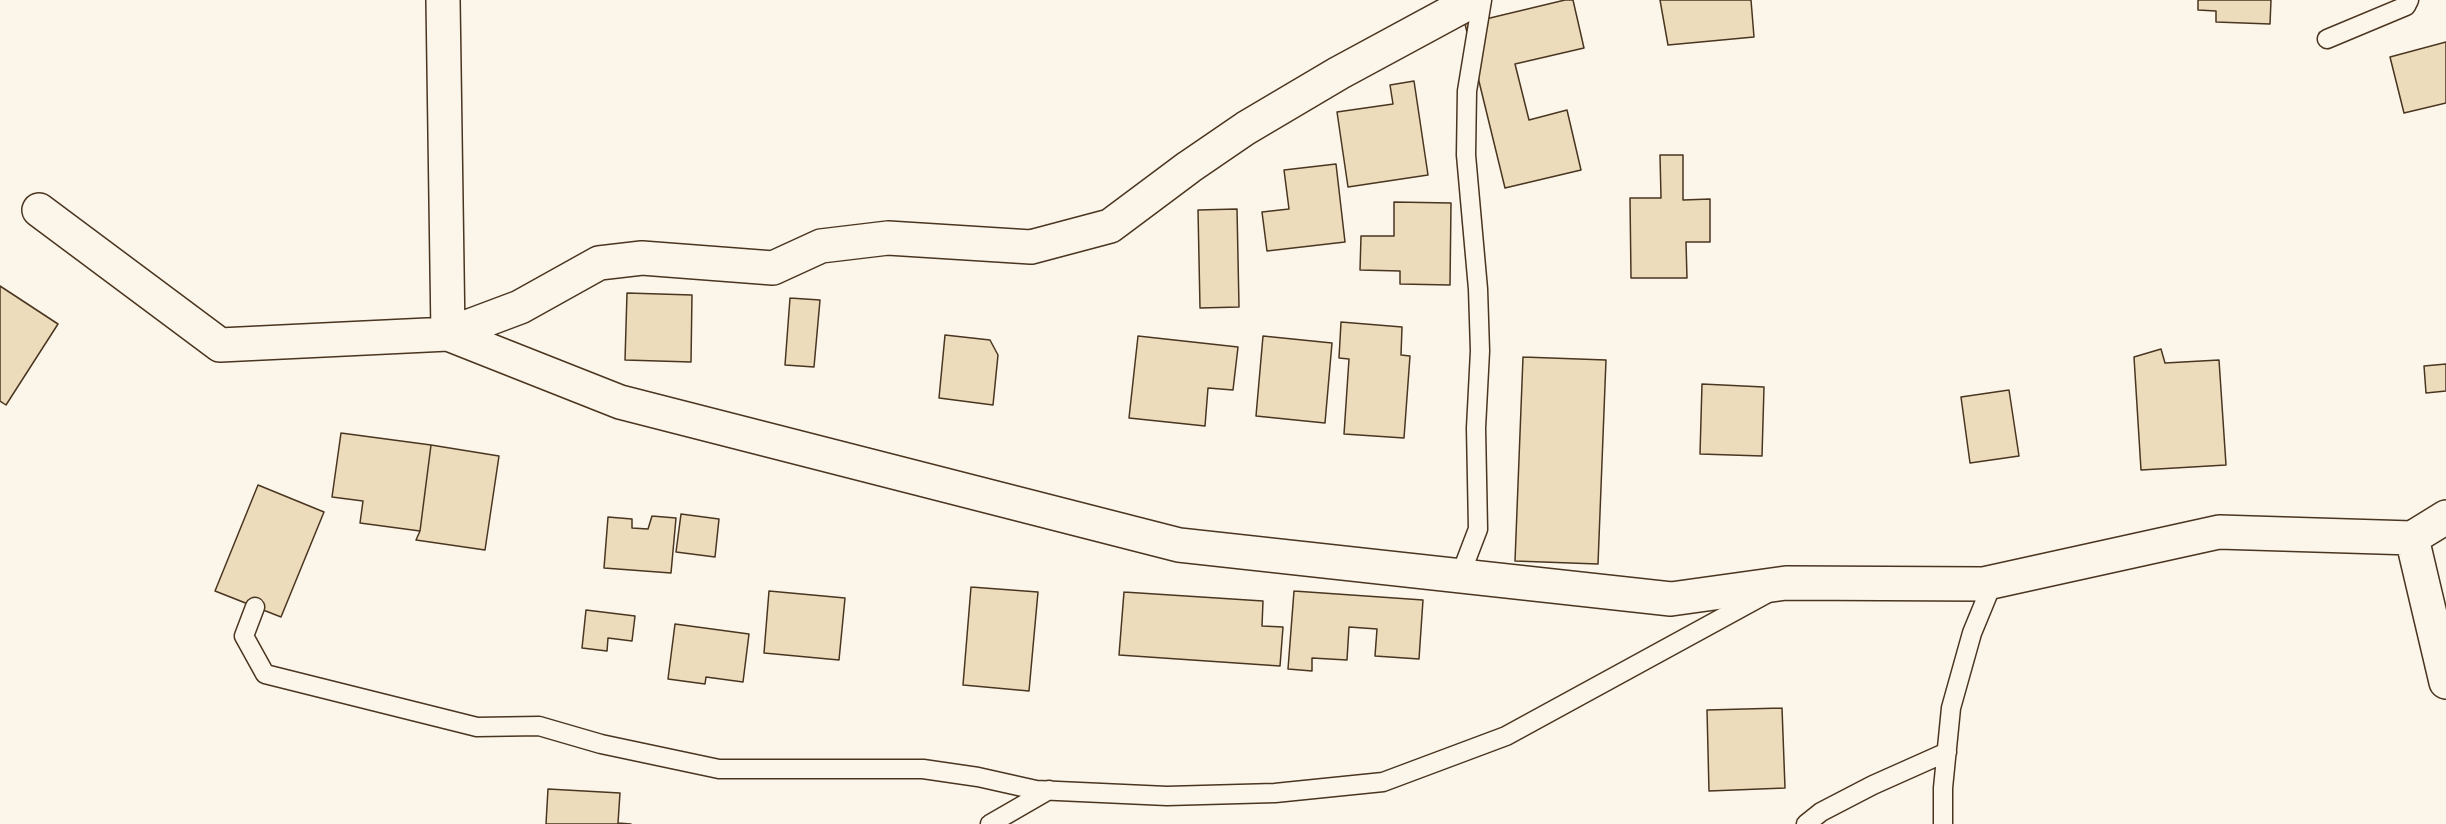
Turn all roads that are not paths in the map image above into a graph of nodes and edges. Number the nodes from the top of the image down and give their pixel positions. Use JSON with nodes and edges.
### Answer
{"nodes":[{"id":1,"x":443,"y":0,"type":"edge"},
{"id":2,"x":1474,"y":0,"type":"edge"},
{"id":3,"x":1482,"y":0,"type":"edge"},
{"id":4,"x":2409,"y":0,"type":"edge"},
{"id":5,"x":2327,"y":39,"type":"dead end"},
{"id":6,"x":39,"y":210,"type":"dead end"},
{"id":7,"x":448,"y":334,"type":"junction"},
{"id":8,"x":2446,"y":517,"type":"edge"},
{"id":9,"x":2412,"y":538,"type":"junction"},
{"id":10,"x":1460,"y":576,"type":"junction"},
{"id":11,"x":1993,"y":582,"type":"junction"},
{"id":12,"x":1786,"y":583,"type":"junction"},
{"id":13,"x":255,"y":607,"type":"dead end"},
{"id":14,"x":2446,"y":682,"type":"edge"},
{"id":15,"x":1947,"y":752,"type":"junction"},
{"id":16,"x":1049,"y":790,"type":"junction"},
{"id":17,"x":990,"y":824,"type":"edge"},
{"id":18,"x":1806,"y":824,"type":"edge"},
{"id":19,"x":1943,"y":824,"type":"edge"}],
"edges":[{"from":1,"to":7,"type":"street"},
{"from":2,"to":7,"type":"street"},
{"from":3,"to":10,"type":"lane"},
{"from":4,"to":5,"type":"lane"},
{"from":6,"to":7,"type":"street"},
{"from":7,"to":10,"type":"street"},
{"from":8,"to":9,"type":"street"},
{"from":9,"to":11,"type":"street"},
{"from":9,"to":14,"type":"street"},
{"from":10,"to":12,"type":"street"},
{"from":11,"to":12,"type":"street"},
{"from":11,"to":15,"type":"lane"},
{"from":12,"to":16,"type":"lane"},
{"from":13,"to":16,"type":"lane"},
{"from":15,"to":18,"type":"lane"},
{"from":15,"to":19,"type":"lane"},
{"from":16,"to":17,"type":"lane"}]}
